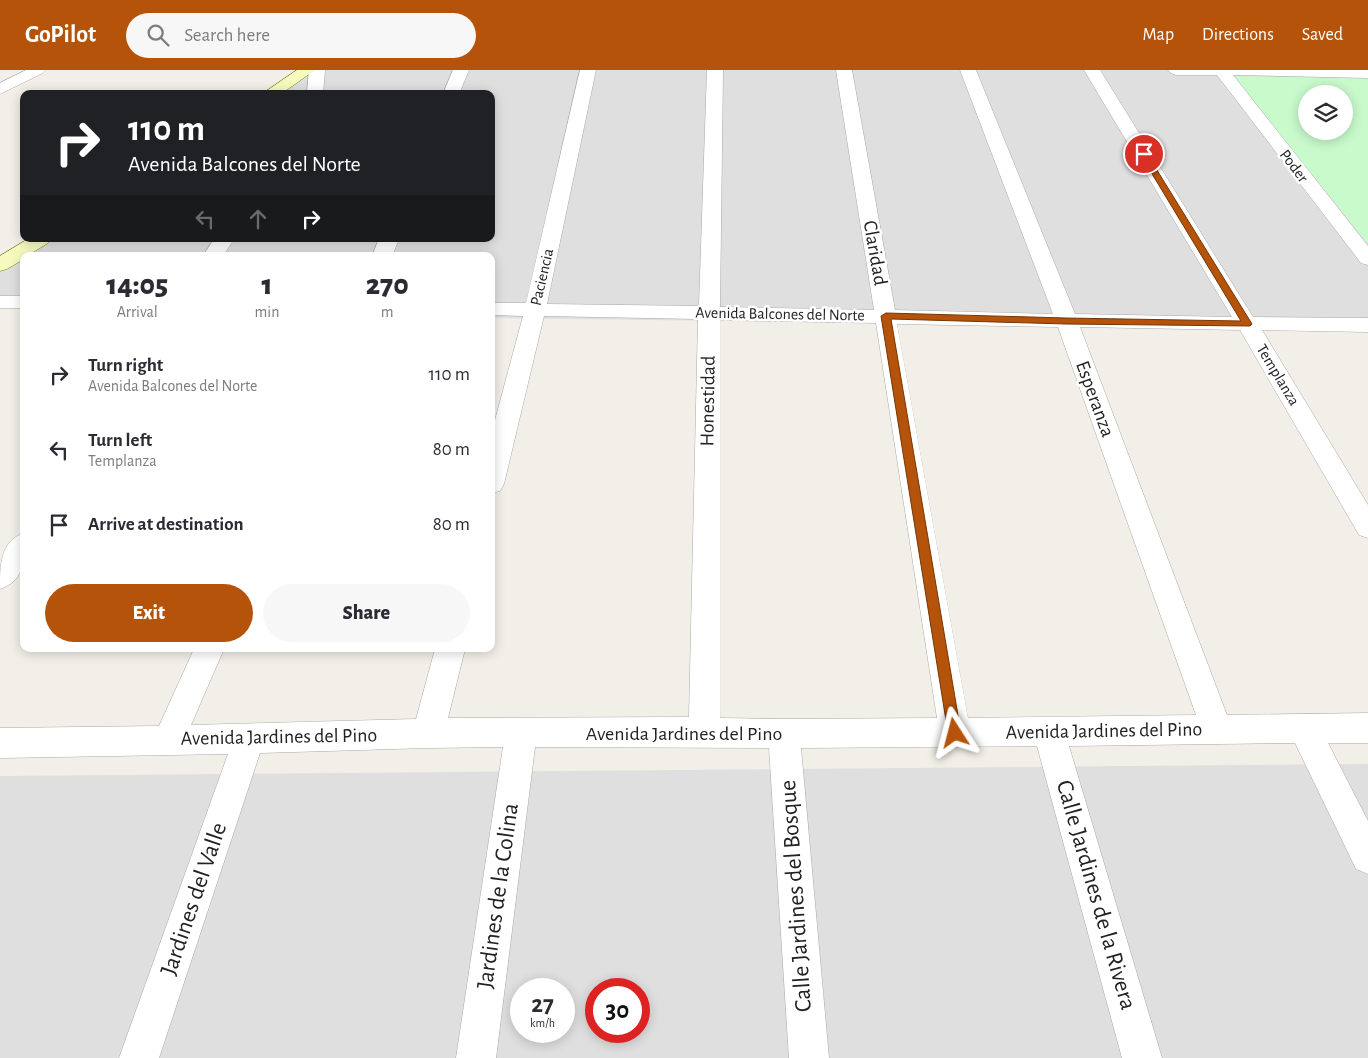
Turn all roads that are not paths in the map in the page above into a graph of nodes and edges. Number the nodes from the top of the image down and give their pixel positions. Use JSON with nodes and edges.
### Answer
{"nodes":[{"id":1,"x":38,"y":70,"type":"edge"},
{"id":2,"x":307,"y":70,"type":"edge"},
{"id":3,"x":317,"y":70,"type":"edge"},
{"id":4,"x":461,"y":70,"type":"edge"},
{"id":5,"x":588,"y":70,"type":"edge"},
{"id":6,"x":716,"y":70,"type":"edge"},
{"id":7,"x":844,"y":70,"type":"edge"},
{"id":8,"x":968,"y":70,"type":"edge"},
{"id":9,"x":1092,"y":70,"type":"edge"},
{"id":10,"x":1176,"y":70,"type":"edge"},
{"id":11,"x":1222,"y":71,"type":"edge"},
{"id":12,"x":1368,"y":73,"type":"edge"},
{"id":13,"x":0,"y":89,"type":"edge"},
{"id":14,"x":276,"y":90,"type":"edge"},
{"id":15,"x":316,"y":90,"type":"edge"},
{"id":16,"x":453,"y":90,"type":"edge"},
{"id":17,"x":36,"y":242,"type":"edge"},
{"id":18,"x":20,"y":252,"type":"edge"},
{"id":19,"x":20,"y":252,"type":"edge"},
{"id":20,"x":1368,"y":259,"type":"edge"},
{"id":21,"x":0,"y":265,"type":"edge"},
{"id":22,"x":495,"y":309,"type":"edge"},
{"id":23,"x":535,"y":310,"type":"junction"},
{"id":24,"x":709,"y":312,"type":"junction"},
{"id":25,"x":886,"y":316,"type":"junction"},
{"id":26,"x":1066,"y":321,"type":"junction"},
{"id":27,"x":1247,"y":324,"type":"junction"},
{"id":28,"x":1368,"y":325,"type":"edge"},
{"id":29,"x":495,"y":468,"type":"edge"},
{"id":30,"x":1368,"y":528,"type":"edge"},
{"id":31,"x":20,"y":549,"type":"edge"},
{"id":32,"x":0,"y":578,"type":"edge"},
{"id":33,"x":208,"y":652,"type":"edge"},
{"id":34,"x":449,"y":652,"type":"edge"},
{"id":35,"x":1368,"y":728,"type":"edge"},
{"id":36,"x":1217,"y":730,"type":"junction"},
{"id":37,"x":1306,"y":730,"type":"junction"},
{"id":38,"x":704,"y":732,"type":"junction"},
{"id":39,"x":1049,"y":732,"type":"junction"},
{"id":40,"x":428,"y":733,"type":"junction"},
{"id":41,"x":955,"y":733,"type":"junction"},
{"id":42,"x":521,"y":734,"type":"junction"},
{"id":43,"x":784,"y":734,"type":"junction"},
{"id":44,"x":169,"y":739,"type":"junction"},
{"id":45,"x":249,"y":739,"type":"junction"},
{"id":46,"x":0,"y":743,"type":"edge"},
{"id":47,"x":1368,"y":857,"type":"edge"},
{"id":48,"x":139,"y":1058,"type":"edge"},
{"id":49,"x":476,"y":1058,"type":"edge"},
{"id":50,"x":808,"y":1058,"type":"edge"},
{"id":51,"x":1142,"y":1058,"type":"edge"}],
"edges":[{"from":1,"to":13,"type":"street"},
{"from":2,"to":14,"type":"street"},
{"from":3,"to":15,"type":"street"},
{"from":4,"to":16,"type":"street"},
{"from":5,"to":23,"type":"street","name":"Paciencia"},
{"from":6,"to":24,"type":"street","name":"Honestidad"},
{"from":7,"to":25,"type":"street","name":"Claridad"},
{"from":8,"to":26,"type":"street","name":"Esperanza"},
{"from":9,"to":27,"type":"street","name":"Templanza"},
{"from":10,"to":11,"type":"street"},
{"from":11,"to":12,"type":"street"},
{"from":11,"to":20,"type":"street","name":"Poder"},
{"from":17,"to":19,"type":"street"},
{"from":18,"to":21,"type":"street"},
{"from":22,"to":23,"type":"street","name":"Avenida Balcones del Norte"},
{"from":23,"to":24,"type":"street","name":"Avenida Balcones del Norte"},
{"from":23,"to":29,"type":"street","name":"Paciencia"},
{"from":24,"to":25,"type":"street","name":"Avenida Balcones del Norte"},
{"from":24,"to":38,"type":"street","name":"Honestidad"},
{"from":25,"to":26,"type":"street","name":"Avenida Balcones del Norte"},
{"from":25,"to":41,"type":"street","name":"Claridad"},
{"from":26,"to":27,"type":"street","name":"Avenida Balcones del Norte"},
{"from":26,"to":36,"type":"street","name":"Esperanza"},
{"from":27,"to":28,"type":"street","name":"Avenida Balcones del Norte"},
{"from":27,"to":30,"type":"street","name":"Templanza"},
{"from":31,"to":32,"type":"street"},
{"from":33,"to":44,"type":"street"},
{"from":34,"to":40,"type":"street"},
{"from":35,"to":37,"type":"street","name":"Avenida Jardines del Pino"},
{"from":36,"to":37,"type":"street","name":"Avenida Jardines del Pino"},
{"from":36,"to":39,"type":"street","name":"Avenida Jardines del Pino"},
{"from":37,"to":47,"type":"street"},
{"from":38,"to":42,"type":"street","name":"Avenida Jardines del Pino"},
{"from":38,"to":43,"type":"street","name":"Avenida Jardines del Pino"},
{"from":39,"to":41,"type":"street","name":"Avenida Jardines del Pino"},
{"from":39,"to":51,"type":"street","name":"Calle Jardines de la Rivera"},
{"from":40,"to":42,"type":"street","name":"Avenida Jardines del Pino"},
{"from":40,"to":45,"type":"street","name":"Avenida Jardines del Pino"},
{"from":41,"to":43,"type":"street","name":"Avenida Jardines del Pino"},
{"from":42,"to":49,"type":"street","name":"Jardines de la Colina"},
{"from":43,"to":50,"type":"street","name":"Calle Jardines del Bosque"},
{"from":44,"to":45,"type":"street","name":"Avenida Jardines del Pino"},
{"from":44,"to":46,"type":"street","name":"Avenida Jardines del Pino"},
{"from":45,"to":48,"type":"street","name":"Jardines del Valle"}]}
